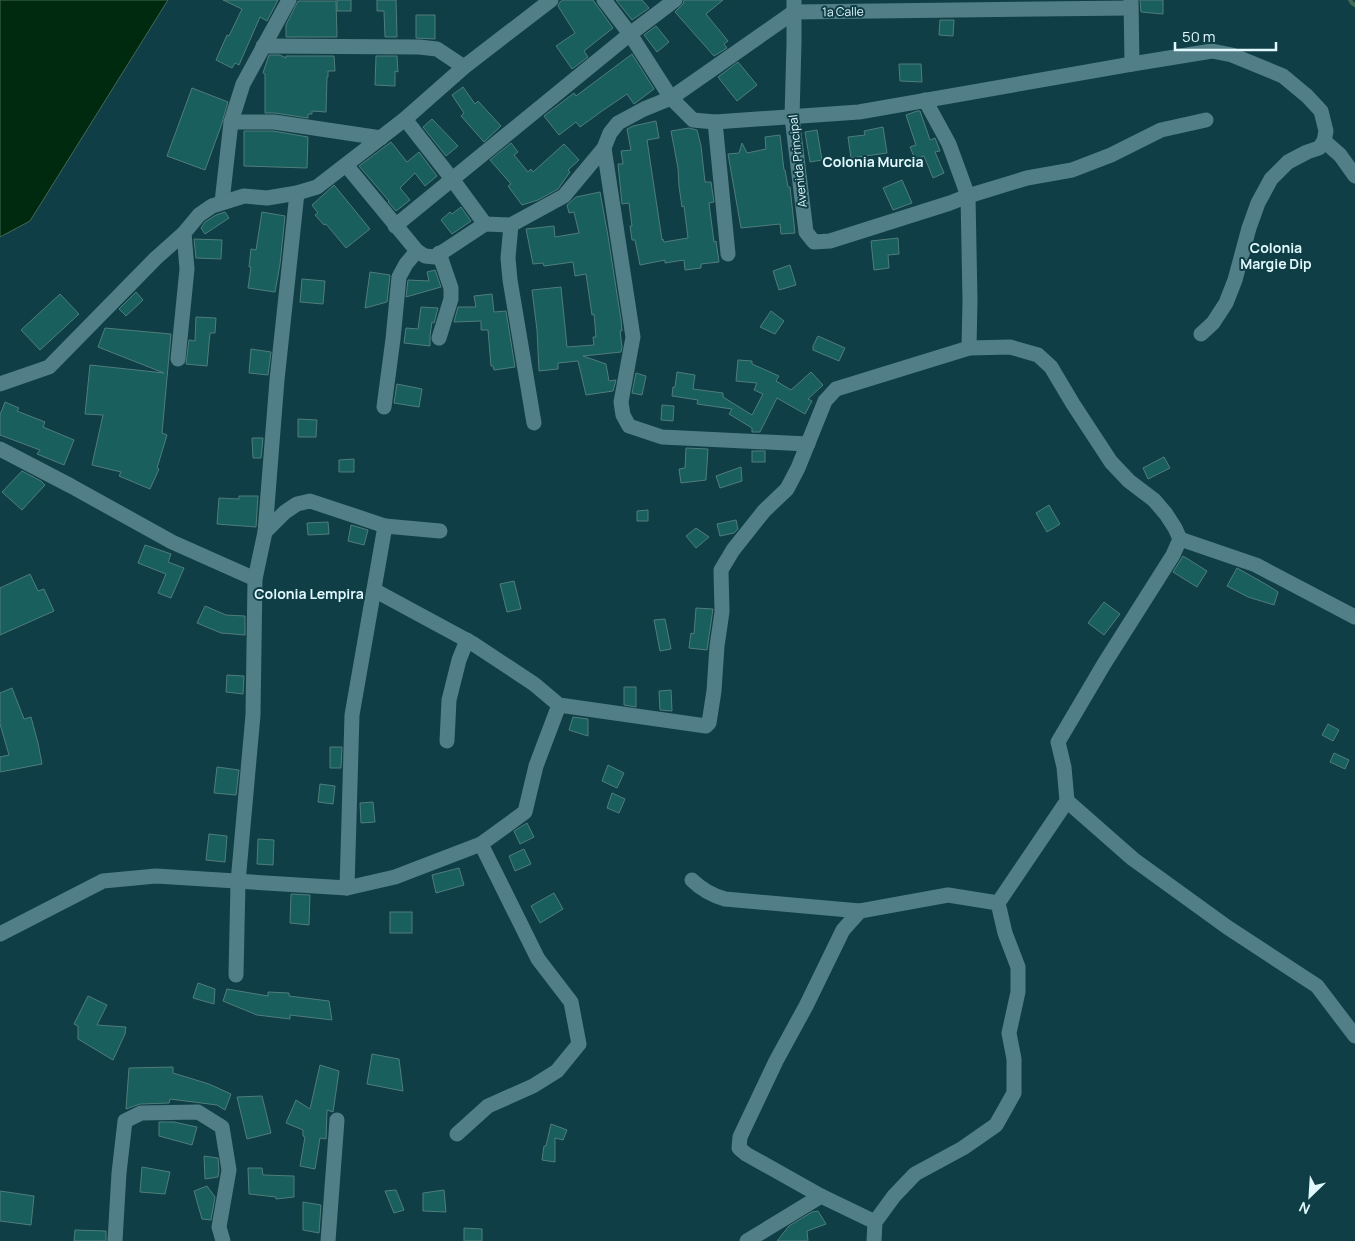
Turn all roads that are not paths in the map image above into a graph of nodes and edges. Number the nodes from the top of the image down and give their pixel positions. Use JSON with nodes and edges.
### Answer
{"nodes":[{"id":1,"x":289,"y":0,"type":"edge"},
{"id":2,"x":551,"y":0,"type":"edge"},
{"id":3,"x":604,"y":0,"type":"edge"},
{"id":4,"x":675,"y":0,"type":"edge"},
{"id":5,"x":1131,"y":4,"type":"edge"},
{"id":6,"x":794,"y":6,"type":"edge"},
{"id":7,"x":630,"y":34,"type":"junction"},
{"id":8,"x":263,"y":46,"type":"junction"},
{"id":9,"x":1132,"y":64,"type":"junction"},
{"id":10,"x":464,"y":67,"type":"junction"},
{"id":11,"x":671,"y":98,"type":"junction"},
{"id":12,"x":926,"y":100,"type":"junction"},
{"id":13,"x":792,"y":117,"type":"junction"},
{"id":14,"x":405,"y":119,"type":"junction"},
{"id":15,"x":1206,"y":120,"type":"dead end"},
{"id":16,"x":230,"y":122,"type":"junction"},
{"id":17,"x":715,"y":122,"type":"junction"},
{"id":18,"x":381,"y":138,"type":"junction"},
{"id":19,"x":1324,"y":141,"type":"junction"},
{"id":20,"x":604,"y":148,"type":"junction"},
{"id":21,"x":346,"y":165,"type":"junction"},
{"id":22,"x":1355,"y":176,"type":"edge"},
{"id":23,"x":452,"y":179,"type":"junction"},
{"id":24,"x":297,"y":193,"type":"junction"},
{"id":25,"x":968,"y":196,"type":"junction"},
{"id":26,"x":222,"y":202,"type":"junction"},
{"id":27,"x":484,"y":224,"type":"junction"},
{"id":28,"x":511,"y":225,"type":"junction"},
{"id":29,"x":395,"y":226,"type":"junction"},
{"id":30,"x":184,"y":233,"type":"junction"},
{"id":31,"x":417,"y":251,"type":"junction"},
{"id":32,"x":440,"y":254,"type":"junction"},
{"id":33,"x":728,"y":254,"type":"dead end"},
{"id":34,"x":1202,"y":334,"type":"dead end"},
{"id":35,"x":439,"y":338,"type":"dead end"},
{"id":36,"x":969,"y":348,"type":"junction"},
{"id":37,"x":178,"y":359,"type":"dead end"},
{"id":38,"x":0,"y":384,"type":"edge"},
{"id":39,"x":384,"y":407,"type":"dead end"},
{"id":40,"x":534,"y":423,"type":"dead end"},
{"id":41,"x":808,"y":444,"type":"junction"},
{"id":42,"x":0,"y":449,"type":"edge"},
{"id":43,"x":385,"y":526,"type":"junction"},
{"id":44,"x":440,"y":530,"type":"dead end"},
{"id":45,"x":265,"y":532,"type":"junction"},
{"id":46,"x":1180,"y":539,"type":"junction"},
{"id":47,"x":255,"y":578,"type":"junction"},
{"id":48,"x":374,"y":590,"type":"junction"},
{"id":49,"x":1355,"y":617,"type":"edge"},
{"id":50,"x":467,"y":640,"type":"junction"},
{"id":51,"x":559,"y":705,"type":"junction"},
{"id":52,"x":447,"y":741,"type":"dead end"},
{"id":53,"x":1067,"y":801,"type":"junction"},
{"id":54,"x":481,"y":844,"type":"junction"},
{"id":55,"x":692,"y":880,"type":"dead end"},
{"id":56,"x":238,"y":882,"type":"junction"},
{"id":57,"x":347,"y":888,"type":"junction"},
{"id":58,"x":998,"y":903,"type":"junction"},
{"id":59,"x":860,"y":911,"type":"junction"},
{"id":60,"x":0,"y":934,"type":"edge"},
{"id":61,"x":236,"y":975,"type":"dead end"},
{"id":62,"x":1355,"y":1036,"type":"edge"},
{"id":63,"x":337,"y":1120,"type":"dead end"},
{"id":64,"x":457,"y":1134,"type":"dead end"},
{"id":65,"x":821,"y":1196,"type":"junction"},
{"id":66,"x":875,"y":1222,"type":"junction"},
{"id":67,"x":115,"y":1241,"type":"edge"},
{"id":68,"x":223,"y":1241,"type":"edge"},
{"id":69,"x":328,"y":1241,"type":"edge"},
{"id":70,"x":747,"y":1241,"type":"edge"},
{"id":71,"x":874,"y":1241,"type":"edge"}],
"edges":[{"from":1,"to":8,"type":"street"},
{"from":2,"to":10,"type":"street"},
{"from":3,"to":7,"type":"street"},
{"from":4,"to":7,"type":"street"},
{"from":5,"to":6,"type":"street","name":"1a Calle"},
{"from":5,"to":9,"type":"street"},
{"from":6,"to":11,"type":"street"},
{"from":6,"to":13,"type":"street","name":"Avenida Principal"},
{"from":7,"to":11,"type":"street"},
{"from":7,"to":23,"type":"street"},
{"from":8,"to":10,"type":"street"},
{"from":8,"to":16,"type":"street"},
{"from":9,"to":12,"type":"street"},
{"from":9,"to":19,"type":"street"},
{"from":10,"to":14,"type":"street"},
{"from":11,"to":17,"type":"street"},
{"from":11,"to":20,"type":"street"},
{"from":12,"to":13,"type":"street"},
{"from":12,"to":25,"type":"street"},
{"from":13,"to":17,"type":"street"},
{"from":13,"to":25,"type":"street","name":"Avenida Principal"},
{"from":14,"to":18,"type":"street"},
{"from":14,"to":23,"type":"street"},
{"from":15,"to":25,"type":"street"},
{"from":16,"to":18,"type":"street"},
{"from":16,"to":26,"type":"street"},
{"from":17,"to":33,"type":"street"},
{"from":18,"to":21,"type":"street"},
{"from":19,"to":22,"type":"street"},
{"from":19,"to":34,"type":"street"},
{"from":20,"to":28,"type":"street"},
{"from":20,"to":41,"type":"street"},
{"from":21,"to":24,"type":"street"},
{"from":21,"to":29,"type":"street"},
{"from":23,"to":27,"type":"street"},
{"from":23,"to":29,"type":"street"},
{"from":24,"to":26,"type":"street"},
{"from":24,"to":45,"type":"street"},
{"from":25,"to":36,"type":"street"},
{"from":26,"to":30,"type":"street"},
{"from":27,"to":28,"type":"street"},
{"from":27,"to":32,"type":"street"},
{"from":28,"to":40,"type":"street"},
{"from":29,"to":31,"type":"street"},
{"from":30,"to":37,"type":"street"},
{"from":30,"to":38,"type":"street"},
{"from":31,"to":32,"type":"street"},
{"from":31,"to":39,"type":"street"},
{"from":32,"to":35,"type":"street"},
{"from":36,"to":41,"type":"street"},
{"from":36,"to":46,"type":"street"},
{"from":41,"to":51,"type":"street"},
{"from":42,"to":47,"type":"street"},
{"from":43,"to":44,"type":"street"},
{"from":43,"to":45,"type":"street"},
{"from":43,"to":48,"type":"street"},
{"from":45,"to":47,"type":"street"},
{"from":46,"to":49,"type":"street"},
{"from":46,"to":53,"type":"street"},
{"from":47,"to":56,"type":"street"},
{"from":48,"to":50,"type":"street"},
{"from":48,"to":57,"type":"street"},
{"from":50,"to":51,"type":"street"},
{"from":50,"to":52,"type":"street"},
{"from":51,"to":54,"type":"street"},
{"from":53,"to":58,"type":"street"},
{"from":53,"to":62,"type":"street"},
{"from":54,"to":57,"type":"street"},
{"from":54,"to":64,"type":"street"},
{"from":55,"to":59,"type":"street"},
{"from":56,"to":57,"type":"street"},
{"from":56,"to":60,"type":"street"},
{"from":56,"to":61,"type":"street"},
{"from":58,"to":59,"type":"street"},
{"from":58,"to":66,"type":"street"},
{"from":59,"to":65,"type":"street"},
{"from":63,"to":69,"type":"street"},
{"from":65,"to":66,"type":"street"},
{"from":65,"to":70,"type":"street"},
{"from":66,"to":71,"type":"street"},
{"from":67,"to":68,"type":"street"}]}
